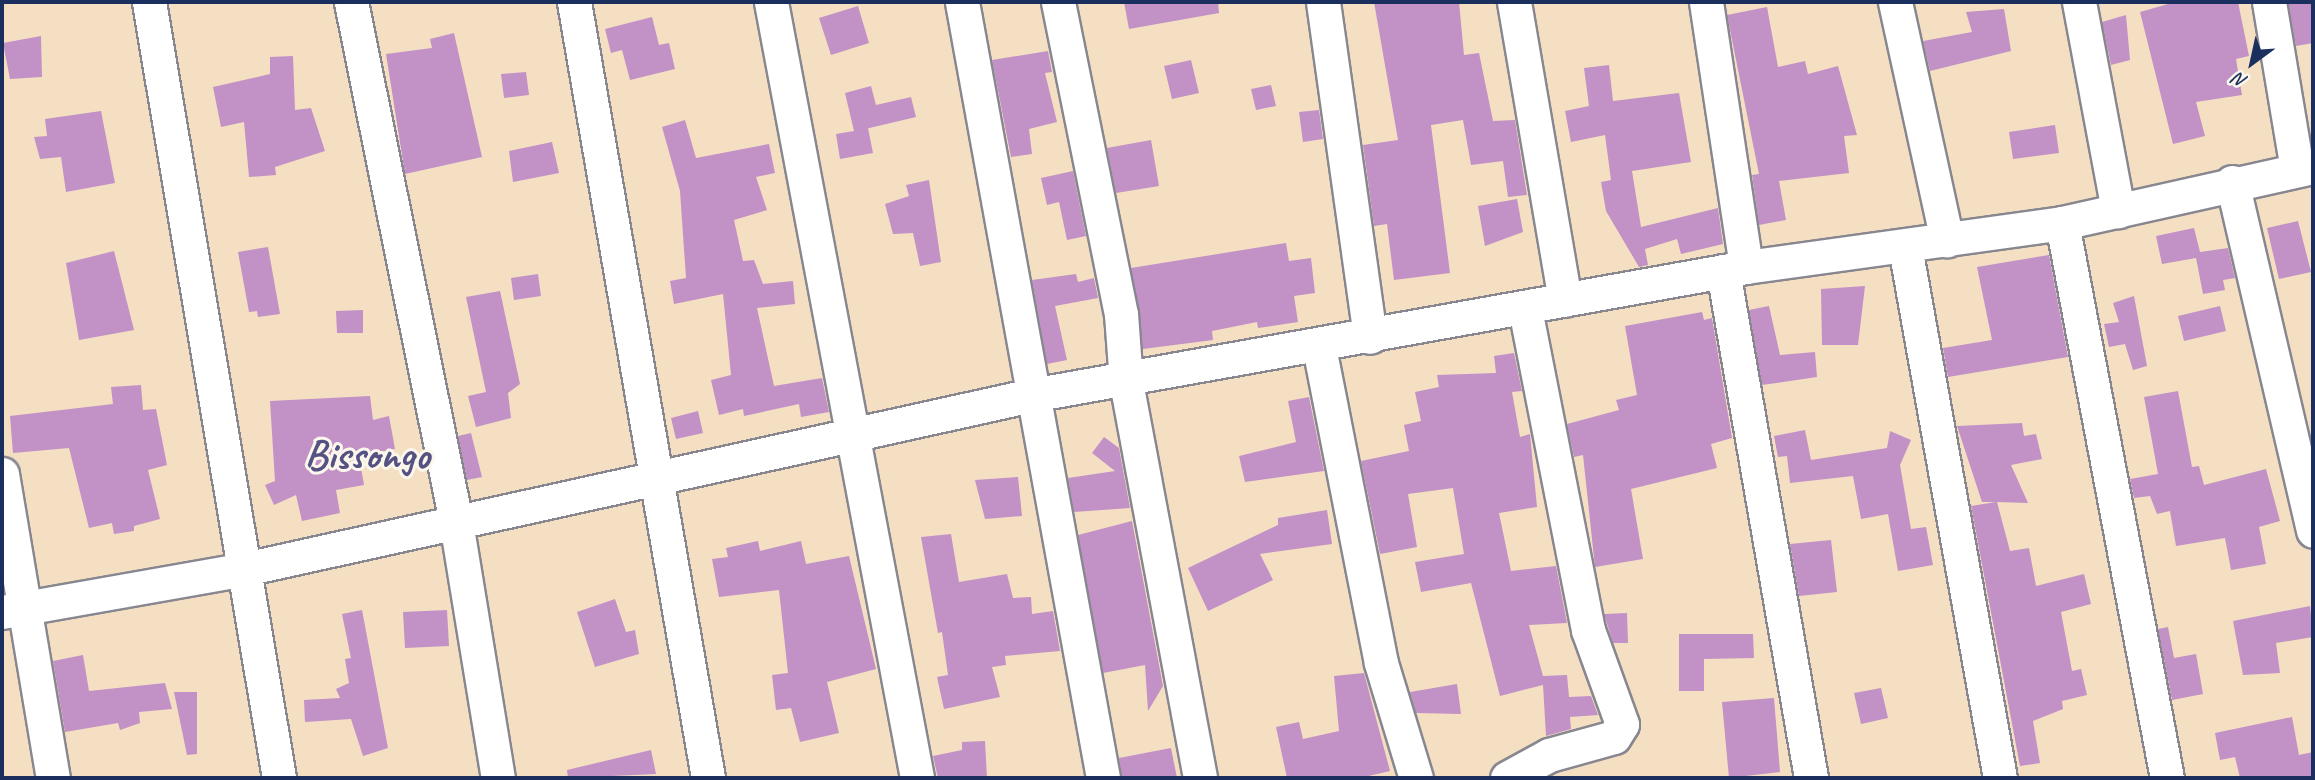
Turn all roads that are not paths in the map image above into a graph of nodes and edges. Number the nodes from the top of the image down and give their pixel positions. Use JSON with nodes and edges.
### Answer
{"nodes":[{"id":1,"x":149,"y":2,"type":"edge"},
{"id":2,"x":351,"y":2,"type":"edge"},
{"id":3,"x":574,"y":2,"type":"edge"},
{"id":4,"x":771,"y":2,"type":"edge"},
{"id":5,"x":962,"y":2,"type":"edge"},
{"id":6,"x":1058,"y":2,"type":"edge"},
{"id":7,"x":1323,"y":2,"type":"edge"},
{"id":8,"x":1514,"y":2,"type":"edge"},
{"id":9,"x":1706,"y":2,"type":"edge"},
{"id":10,"x":1895,"y":2,"type":"edge"},
{"id":11,"x":2079,"y":2,"type":"edge"},
{"id":12,"x":2269,"y":2,"type":"edge"},
{"id":13,"x":2305,"y":168,"type":"edge"},
{"id":14,"x":2232,"y":182,"type":"junction"},
{"id":15,"x":2118,"y":211,"type":"junction"},
{"id":16,"x":2062,"y":223,"type":"junction"},
{"id":17,"x":1947,"y":240,"type":"junction"},
{"id":18,"x":1905,"y":247,"type":"junction"},
{"id":19,"x":1734,"y":269,"type":"junction"},
{"id":20,"x":1564,"y":300,"type":"junction"},
{"id":21,"x":1525,"y":308,"type":"junction"},
{"id":22,"x":1370,"y":337,"type":"junction"},
{"id":23,"x":1319,"y":347,"type":"junction"},
{"id":24,"x":1126,"y":382,"type":"junction"},
{"id":25,"x":1031,"y":395,"type":"junction"},
{"id":26,"x":850,"y":432,"type":"junction"},
{"id":27,"x":2,"y":474,"type":"edge"},
{"id":28,"x":656,"y":476,"type":"junction"},
{"id":29,"x":456,"y":522,"type":"junction"},
{"id":30,"x":2313,"y":531,"type":"edge"},
{"id":31,"x":240,"y":570,"type":"junction"},
{"id":32,"x":11,"y":610,"type":"edge"},
{"id":33,"x":53,"y":778,"type":"edge"},
{"id":34,"x":279,"y":778,"type":"edge"},
{"id":35,"x":498,"y":778,"type":"edge"},
{"id":36,"x":708,"y":778,"type":"edge"},
{"id":37,"x":917,"y":778,"type":"edge"},
{"id":38,"x":1103,"y":778,"type":"edge"},
{"id":39,"x":1199,"y":778,"type":"edge"},
{"id":40,"x":1416,"y":778,"type":"edge"},
{"id":41,"x":1507,"y":778,"type":"edge"},
{"id":42,"x":1811,"y":778,"type":"edge"},
{"id":43,"x":2000,"y":778,"type":"edge"},
{"id":44,"x":2166,"y":778,"type":"edge"}],
"edges":[{"from":1,"to":31,"type":"street"},
{"from":2,"to":29,"type":"street"},
{"from":3,"to":28,"type":"street"},
{"from":4,"to":26,"type":"street"},
{"from":5,"to":25,"type":"street"},
{"from":6,"to":24,"type":"street"},
{"from":7,"to":22,"type":"street"},
{"from":8,"to":20,"type":"street"},
{"from":9,"to":19,"type":"street"},
{"from":10,"to":17,"type":"street"},
{"from":11,"to":15,"type":"street"},
{"from":12,"to":13,"type":"street"},
{"from":13,"to":14,"type":"street"},
{"from":14,"to":15,"type":"street"},
{"from":14,"to":30,"type":"street"},
{"from":15,"to":16,"type":"street"},
{"from":16,"to":17,"type":"street"},
{"from":16,"to":44,"type":"street"},
{"from":17,"to":18,"type":"street"},
{"from":18,"to":19,"type":"street"},
{"from":18,"to":43,"type":"street"},
{"from":19,"to":20,"type":"street"},
{"from":19,"to":42,"type":"street"},
{"from":20,"to":21,"type":"street"},
{"from":21,"to":22,"type":"street"},
{"from":21,"to":41,"type":"street"},
{"from":22,"to":23,"type":"street"},
{"from":23,"to":24,"type":"street"},
{"from":23,"to":40,"type":"street"},
{"from":24,"to":25,"type":"street"},
{"from":24,"to":39,"type":"street"},
{"from":25,"to":26,"type":"street"},
{"from":25,"to":38,"type":"street"},
{"from":26,"to":28,"type":"street"},
{"from":26,"to":37,"type":"street"},
{"from":27,"to":32,"type":"street"},
{"from":28,"to":29,"type":"street"},
{"from":28,"to":36,"type":"street"},
{"from":29,"to":31,"type":"street"},
{"from":29,"to":35,"type":"street"},
{"from":31,"to":32,"type":"street"},
{"from":31,"to":34,"type":"street"},
{"from":32,"to":33,"type":"street"}]}
